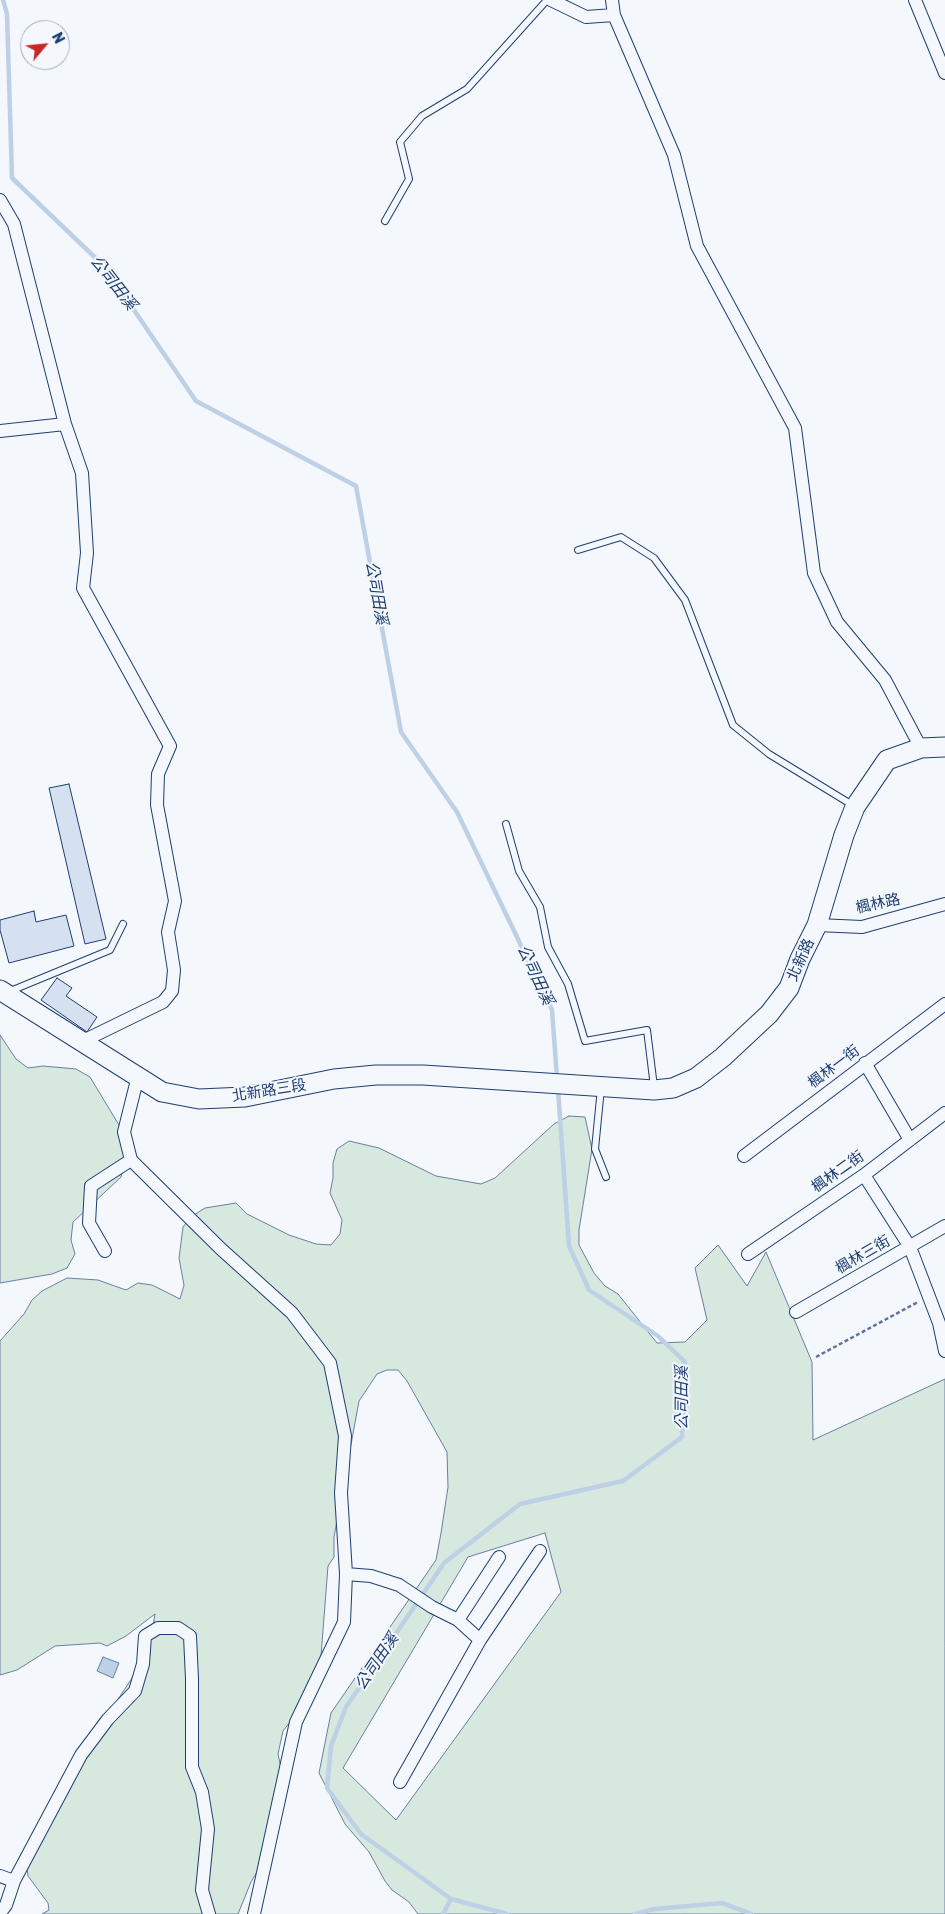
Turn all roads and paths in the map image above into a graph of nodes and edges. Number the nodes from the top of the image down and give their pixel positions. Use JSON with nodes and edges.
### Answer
{"nodes":[{"id":1,"x":547,"y":0,"type":"edge"},
{"id":2,"x":551,"y":0,"type":"edge"},
{"id":3,"x":612,"y":0,"type":"edge"},
{"id":4,"x":916,"y":0,"type":"edge"},
{"id":5,"x":614,"y":15,"type":"junction"},
{"id":6,"x":945,"y":73,"type":"edge"},
{"id":7,"x":0,"y":200,"type":"edge"},
{"id":8,"x":385,"y":222,"type":"dead end"},
{"id":9,"x":65,"y":424,"type":"junction"},
{"id":10,"x":0,"y":431,"type":"edge"},
{"id":11,"x":578,"y":550,"type":"dead end"},
{"id":12,"x":945,"y":747,"type":"edge"},
{"id":13,"x":921,"y":748,"type":"junction"},
{"id":14,"x":855,"y":807,"type":"junction"},
{"id":15,"x":506,"y":824,"type":"dead end"},
{"id":16,"x":945,"y":904,"type":"edge"},
{"id":17,"x":123,"y":924,"type":"dead end"},
{"id":18,"x":817,"y":925,"type":"junction"},
{"id":19,"x":2,"y":992,"type":"edge"},
{"id":20,"x":945,"y":1004,"type":"edge"},
{"id":21,"x":83,"y":1041,"type":"junction"},
{"id":22,"x":865,"y":1063,"type":"junction"},
{"id":23,"x":138,"y":1076,"type":"junction"},
{"id":24,"x":579,"y":1086,"type":"joint"},
{"id":25,"x":601,"y":1087,"type":"junction"},
{"id":26,"x":654,"y":1090,"type":"junction"},
{"id":27,"x":945,"y":1114,"type":"edge"},
{"id":28,"x":910,"y":1140,"type":"junction"},
{"id":29,"x":744,"y":1156,"type":"dead end"},
{"id":30,"x":131,"y":1160,"type":"junction"},
{"id":31,"x":864,"y":1175,"type":"junction"},
{"id":32,"x":606,"y":1178,"type":"dead end"},
{"id":33,"x":945,"y":1226,"type":"edge"},
{"id":34,"x":910,"y":1247,"type":"junction"},
{"id":35,"x":105,"y":1251,"type":"dead end"},
{"id":36,"x":748,"y":1254,"type":"dead end"},
{"id":37,"x":928,"y":1297,"type":"junction"},
{"id":38,"x":796,"y":1312,"type":"dead end"},
{"id":39,"x":945,"y":1351,"type":"edge"},
{"id":40,"x":816,"y":1356,"type":"dead end"},
{"id":41,"x":540,"y":1551,"type":"dead end"},
{"id":42,"x":499,"y":1557,"type":"dead end"},
{"id":43,"x":346,"y":1574,"type":"junction"},
{"id":44,"x":458,"y":1620,"type":"junction"},
{"id":45,"x":480,"y":1640,"type":"junction"},
{"id":46,"x":400,"y":1782,"type":"dead end"},
{"id":47,"x":0,"y":1876,"type":"edge"},
{"id":48,"x":14,"y":1881,"type":"junction"},
{"id":49,"x":0,"y":1913,"type":"edge"},
{"id":50,"x":209,"y":1914,"type":"edge"},
{"id":51,"x":254,"y":1914,"type":"edge"}],
"edges":[{"from":1,"to":8,"type":"lane"},
{"from":2,"to":5,"type":"street"},
{"from":3,"to":5,"type":"street"},
{"from":4,"to":6,"type":"street"},
{"from":5,"to":13,"type":"street"},
{"from":7,"to":9,"type":"street"},
{"from":9,"to":10,"type":"street"},
{"from":9,"to":21,"type":"street"},
{"from":11,"to":14,"type":"lane"},
{"from":12,"to":13,"type":"main road","name":"北新路"},
{"from":13,"to":14,"type":"main road","name":"北新路"},
{"from":14,"to":18,"type":"main road","name":"北新路"},
{"from":15,"to":26,"type":"lane"},
{"from":16,"to":18,"type":"street","name":"楓林路"},
{"from":17,"to":19,"type":"lane"},
{"from":18,"to":26,"type":"main road","name":"北新路"},
{"from":19,"to":21,"type":"main road","name":"北新路三段"},
{"from":20,"to":22,"type":"street","name":"楓林一街"},
{"from":21,"to":23,"type":"main road","name":"北新路三段"},
{"from":22,"to":28,"type":"street"},
{"from":22,"to":29,"type":"street","name":"楓林一街"},
{"from":23,"to":24,"type":"main road","name":"北新路三段"},
{"from":23,"to":30,"type":"street"},
{"from":24,"to":25,"type":"main road","name":"北新路"},
{"from":25,"to":26,"type":"main road","name":"北新路"},
{"from":25,"to":32,"type":"lane"},
{"from":27,"to":28,"type":"street","name":"楓林二街"},
{"from":28,"to":31,"type":"street","name":"楓林二街"},
{"from":30,"to":35,"type":"street"},
{"from":30,"to":43,"type":"street"},
{"from":31,"to":34,"type":"street"},
{"from":31,"to":36,"type":"street","name":"楓林二街"},
{"from":33,"to":34,"type":"street","name":"楓林三街"},
{"from":34,"to":37,"type":"street"},
{"from":34,"to":38,"type":"street","name":"楓林三街"},
{"from":37,"to":39,"type":"street"},
{"from":37,"to":40,"type":"path"},
{"from":41,"to":45,"type":"street"},
{"from":42,"to":44,"type":"street"},
{"from":43,"to":44,"type":"street"},
{"from":43,"to":51,"type":"street"},
{"from":44,"to":45,"type":"street"},
{"from":45,"to":46,"type":"street"},
{"from":47,"to":48,"type":"street"},
{"from":48,"to":49,"type":"street"},
{"from":48,"to":50,"type":"street"}]}
